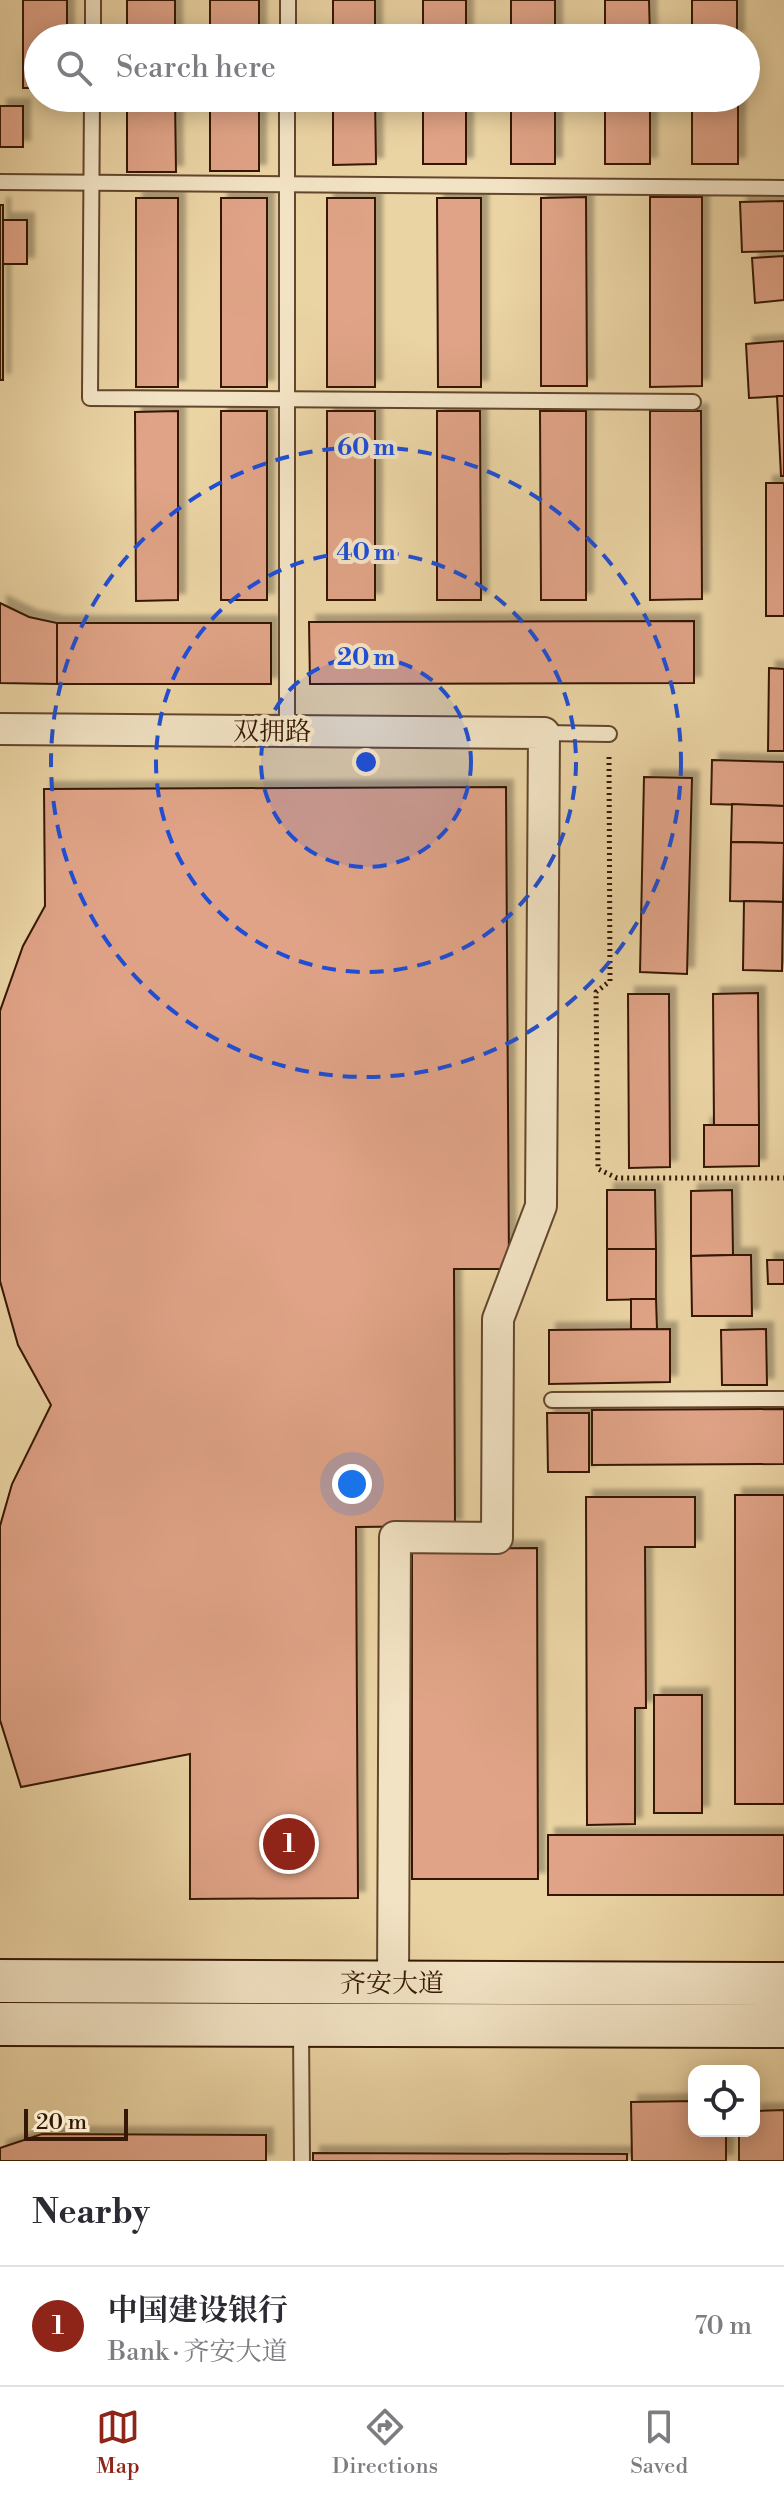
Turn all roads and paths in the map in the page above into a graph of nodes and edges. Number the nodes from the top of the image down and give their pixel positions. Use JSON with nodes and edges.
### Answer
{"nodes":[{"id":1,"x":93,"y":0,"type":"edge"},
{"id":2,"x":288,"y":0,"type":"edge"},
{"id":3,"x":93,"y":24,"type":"edge"},
{"id":4,"x":288,"y":24,"type":"edge"},
{"id":5,"x":92,"y":112,"type":"edge"},
{"id":6,"x":287,"y":112,"type":"edge"},
{"id":7,"x":0,"y":182,"type":"edge"},
{"id":8,"x":91,"y":183,"type":"junction"},
{"id":9,"x":287,"y":184,"type":"junction"},
{"id":10,"x":784,"y":188,"type":"edge"},
{"id":11,"x":289,"y":399,"type":"junction"},
{"id":12,"x":693,"y":402,"type":"dead end"},
{"id":13,"x":0,"y":729,"type":"edge"},
{"id":14,"x":287,"y":731,"type":"junction"},
{"id":15,"x":544,"y":733,"type":"junction"},
{"id":16,"x":609,"y":734,"type":"joint"},
{"id":17,"x":784,"y":1178,"type":"edge"},
{"id":18,"x":784,"y":1399,"type":"edge"},
{"id":19,"x":552,"y":1400,"type":"dead end"},
{"id":20,"x":0,"y":1981,"type":"edge"},
{"id":21,"x":393,"y":1983,"type":"junction"},
{"id":22,"x":784,"y":1984,"type":"edge"},
{"id":23,"x":301,"y":2024,"type":"junction"},
{"id":24,"x":3,"y":2025,"type":"edge"},
{"id":25,"x":784,"y":2026,"type":"edge"},
{"id":26,"x":302,"y":2161,"type":"edge"}],
"edges":[{"from":1,"to":3,"type":"lane"},
{"from":2,"to":4,"type":"lane"},
{"from":5,"to":8,"type":"lane"},
{"from":6,"to":9,"type":"lane"},
{"from":7,"to":8,"type":"lane"},
{"from":8,"to":9,"type":"lane"},
{"from":8,"to":11,"type":"lane"},
{"from":9,"to":10,"type":"lane"},
{"from":9,"to":11,"type":"lane"},
{"from":11,"to":12,"type":"lane"},
{"from":11,"to":14,"type":"lane"},
{"from":13,"to":14,"type":"street","name":"双拥路"},
{"from":14,"to":15,"type":"street","name":"双拥路"},
{"from":15,"to":16,"type":"lane"},
{"from":15,"to":21,"type":"street"},
{"from":16,"to":17,"type":"path"},
{"from":18,"to":19,"type":"lane"},
{"from":20,"to":21,"type":"main road","name":"齐安大道"},
{"from":21,"to":22,"type":"main road","name":"齐安大道"},
{"from":23,"to":24,"type":"main road","name":"齐安大道"},
{"from":23,"to":25,"type":"main road","name":"齐安大道"},
{"from":23,"to":26,"type":"lane"}]}
